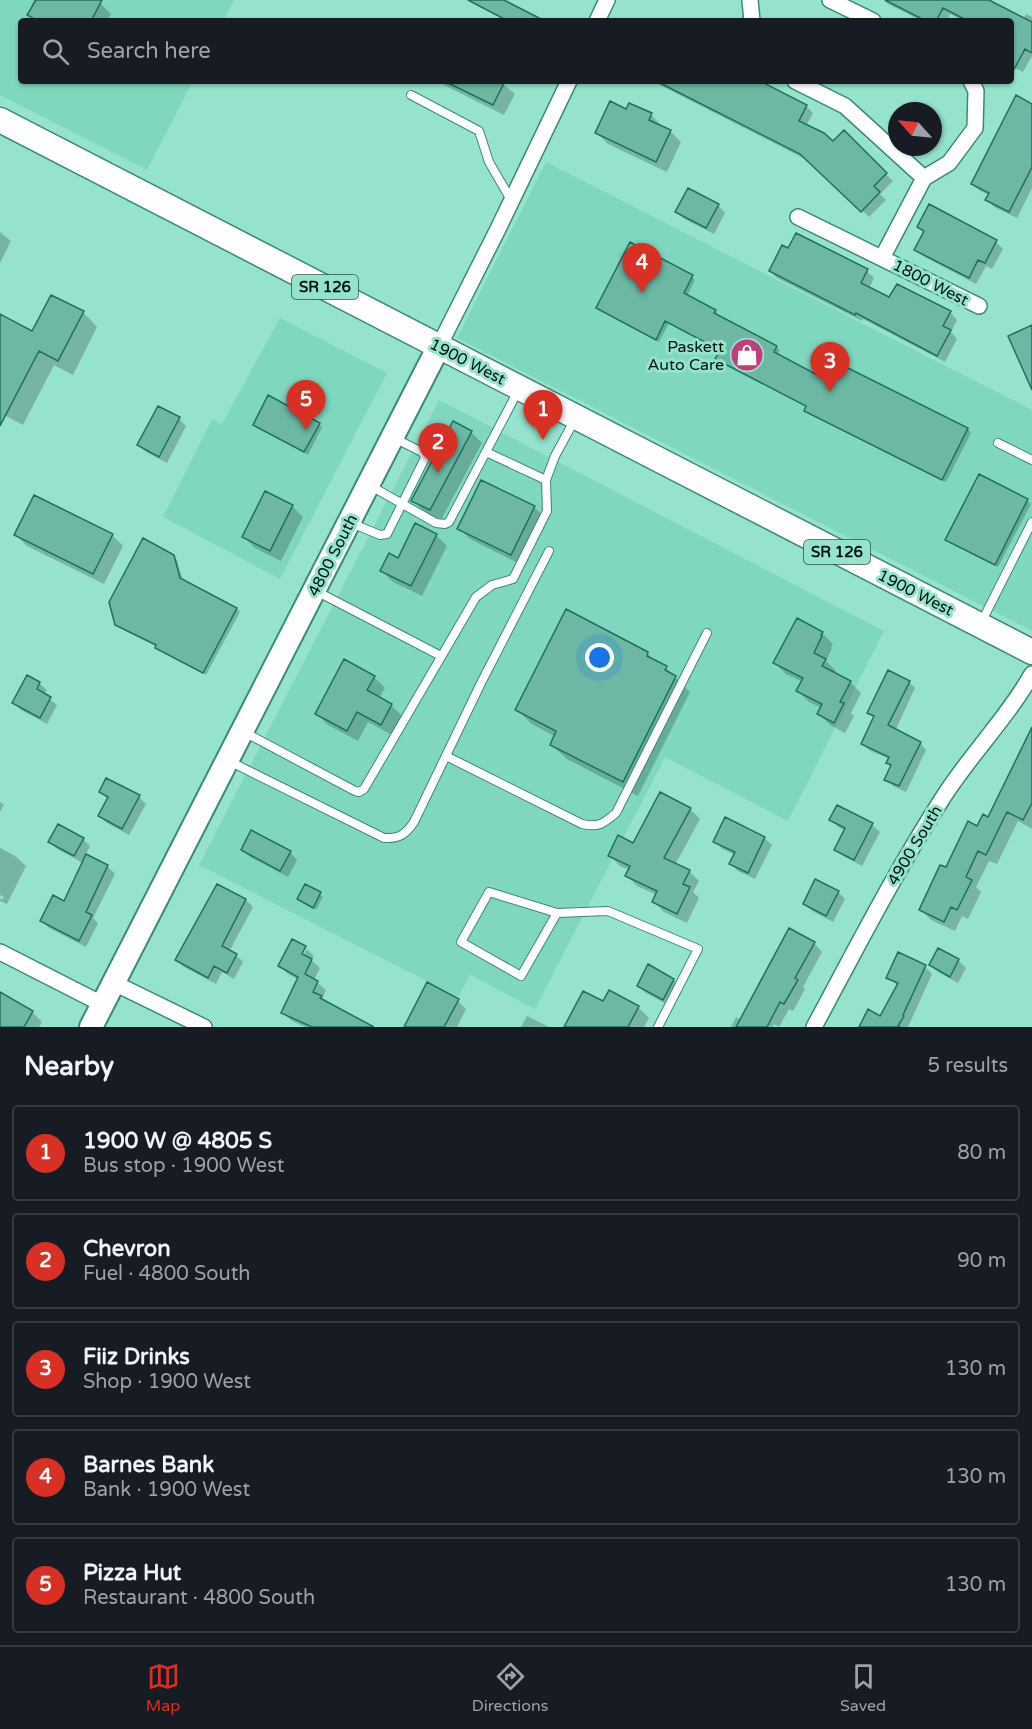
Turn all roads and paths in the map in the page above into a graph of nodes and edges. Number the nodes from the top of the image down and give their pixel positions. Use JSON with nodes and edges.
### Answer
{"nodes":[{"id":1,"x":607,"y":0,"type":"edge"},
{"id":2,"x":750,"y":0,"type":"edge"},
{"id":3,"x":830,"y":0,"type":"edge"},
{"id":4,"x":598,"y":18,"type":"edge"},
{"id":5,"x":752,"y":18,"type":"edge"},
{"id":6,"x":867,"y":18,"type":"edge"},
{"id":7,"x":567,"y":84,"type":"edge"},
{"id":8,"x":801,"y":84,"type":"edge"},
{"id":9,"x":972,"y":84,"type":"edge"},
{"id":10,"x":411,"y":95,"type":"dead end"},
{"id":11,"x":0,"y":120,"type":"edge"},
{"id":12,"x":924,"y":178,"type":"junction"},
{"id":13,"x":511,"y":200,"type":"junction"},
{"id":14,"x":798,"y":217,"type":"dead end"},
{"id":15,"x":882,"y":258,"type":"junction"},
{"id":16,"x":979,"y":306,"type":"dead end"},
{"id":17,"x":439,"y":346,"type":"junction"},
{"id":18,"x":519,"y":388,"type":"junction"},
{"id":19,"x":576,"y":417,"type":"junction"},
{"id":20,"x":392,"y":437,"type":"junction"},
{"id":21,"x":998,"y":443,"type":"dead end"},
{"id":22,"x":486,"y":452,"type":"junction"},
{"id":23,"x":1032,"y":460,"type":"edge"},
{"id":24,"x":546,"y":480,"type":"junction"},
{"id":25,"x":368,"y":485,"type":"junction"},
{"id":26,"x":402,"y":504,"type":"junction"},
{"id":27,"x":349,"y":522,"type":"junction"},
{"id":28,"x":1032,"y":522,"type":"edge"},
{"id":29,"x":549,"y":551,"type":"dead end"},
{"id":30,"x":314,"y":590,"type":"junction"},
{"id":31,"x":980,"y":625,"type":"junction"},
{"id":32,"x":707,"y":633,"type":"dead end"},
{"id":33,"x":1032,"y":652,"type":"edge"},
{"id":34,"x":441,"y":656,"type":"junction"},
{"id":35,"x":1032,"y":674,"type":"edge"},
{"id":36,"x":242,"y":731,"type":"junction"},
{"id":37,"x":446,"y":756,"type":"junction"},
{"id":38,"x":228,"y":760,"type":"junction"},
{"id":39,"x":557,"y":913,"type":"junction"},
{"id":40,"x":0,"y":952,"type":"edge"},
{"id":41,"x":114,"y":983,"type":"junction"},
{"id":42,"x":102,"y":1004,"type":"junction"},
{"id":43,"x":91,"y":1027,"type":"edge"},
{"id":44,"x":204,"y":1027,"type":"edge"},
{"id":45,"x":658,"y":1027,"type":"edge"},
{"id":46,"x":814,"y":1027,"type":"edge"}],
"edges":[{"from":1,"to":4,"type":"street"},
{"from":2,"to":5,"type":"street"},
{"from":3,"to":6,"type":"street"},
{"from":7,"to":13,"type":"street","name":"4800 South"},
{"from":8,"to":12,"type":"street"},
{"from":9,"to":12,"type":"street"},
{"from":10,"to":13,"type":"lane"},
{"from":11,"to":17,"type":"main road","name":"1900 West","number":"SR 126"},
{"from":12,"to":15,"type":"street","name":"1800 West"},
{"from":13,"to":17,"type":"street","name":"4800 South"},
{"from":14,"to":15,"type":"street","name":"1800 West"},
{"from":15,"to":16,"type":"street","name":"1800 West"},
{"from":17,"to":18,"type":"main road","name":"1900 West","number":"SR 126"},
{"from":17,"to":20,"type":"main road","name":"4800 South"},
{"from":18,"to":19,"type":"main road","name":"1900 West","number":"SR 126"},
{"from":18,"to":22,"type":"lane"},
{"from":19,"to":24,"type":"lane"},
{"from":19,"to":31,"type":"main road","name":"1900 West","number":"SR 126"},
{"from":20,"to":25,"type":"main road","name":"4800 South"},
{"from":20,"to":26,"type":"lane"},
{"from":21,"to":23,"type":"lane"},
{"from":22,"to":24,"type":"lane"},
{"from":22,"to":26,"type":"lane"},
{"from":24,"to":34,"type":"lane"},
{"from":25,"to":26,"type":"lane"},
{"from":25,"to":27,"type":"main road","name":"4800 South"},
{"from":26,"to":27,"type":"lane"},
{"from":27,"to":30,"type":"main road","name":"4800 South"},
{"from":28,"to":31,"type":"lane"},
{"from":29,"to":37,"type":"lane"},
{"from":30,"to":34,"type":"lane"},
{"from":30,"to":36,"type":"main road","name":"4800 South"},
{"from":31,"to":33,"type":"main road","name":"1900 West","number":"SR 126"},
{"from":32,"to":37,"type":"lane"},
{"from":34,"to":36,"type":"lane"},
{"from":35,"to":46,"type":"street","name":"4900 South"},
{"from":36,"to":38,"type":"main road","name":"4800 South"},
{"from":37,"to":38,"type":"lane"},
{"from":38,"to":41,"type":"main road","name":"4800 South"},
{"from":39,"to":39,"type":"lane"},
{"from":39,"to":45,"type":"lane"},
{"from":40,"to":42,"type":"street"},
{"from":41,"to":42,"type":"main road","name":"4800 South"},
{"from":41,"to":44,"type":"street"},
{"from":42,"to":43,"type":"main road","name":"4800 South"}]}
